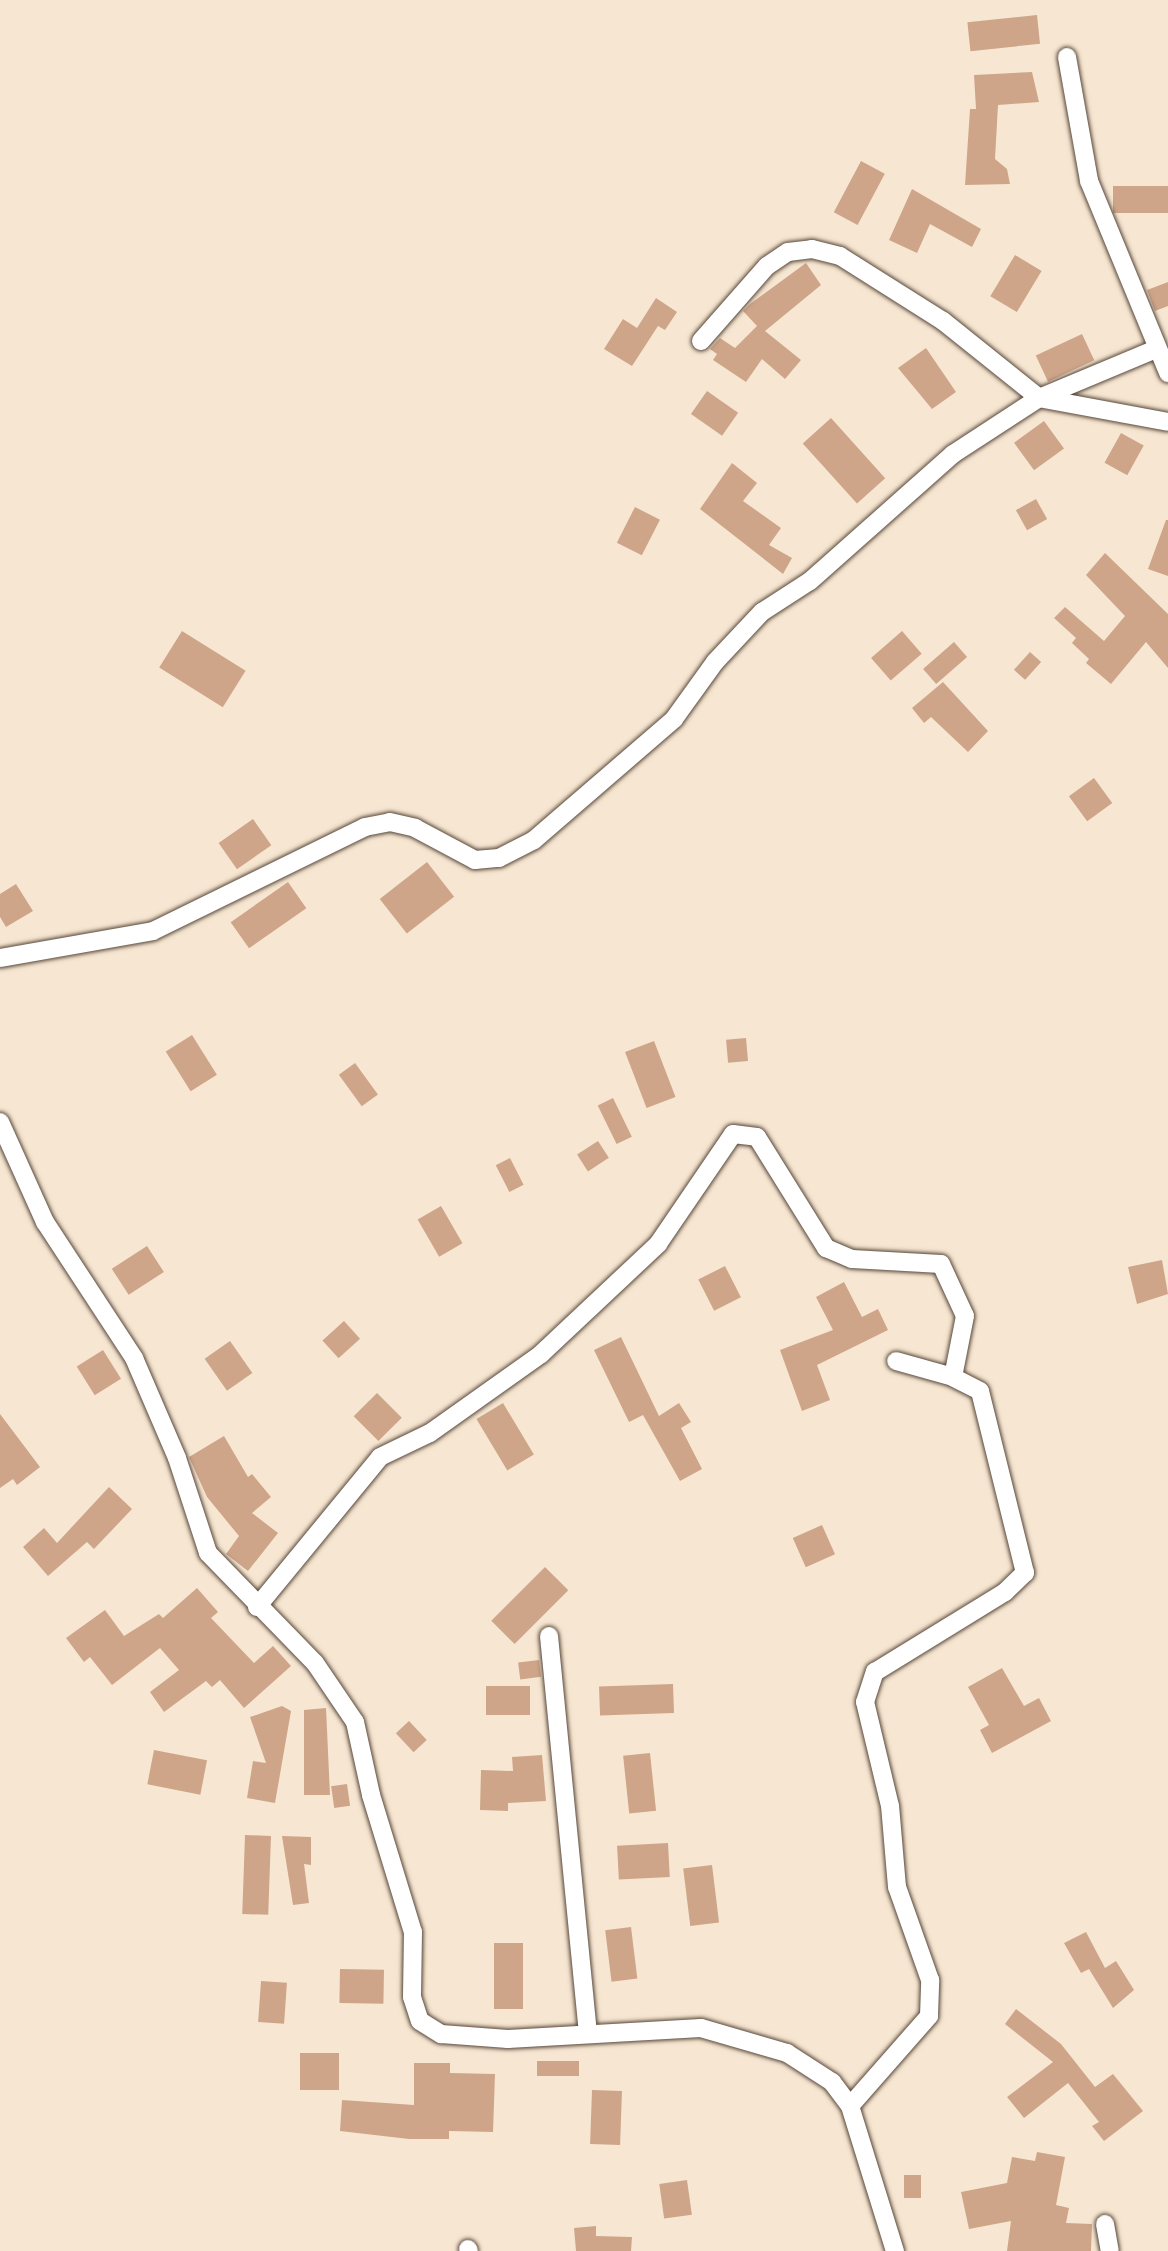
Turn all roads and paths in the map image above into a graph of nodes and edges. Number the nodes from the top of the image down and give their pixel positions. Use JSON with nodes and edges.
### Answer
{"nodes":[{"id":1,"x":1067,"y":57,"type":"dead end"},
{"id":2,"x":701,"y":341,"type":"dead end"},
{"id":3,"x":1156,"y":349,"type":"junction"},
{"id":4,"x":1168,"y":373,"type":"edge"},
{"id":5,"x":1039,"y":398,"type":"junction"},
{"id":6,"x":1168,"y":422,"type":"edge"},
{"id":7,"x":0,"y":958,"type":"edge"},
{"id":8,"x":0,"y":1122,"type":"edge"},
{"id":9,"x":9,"y":1154,"type":"edge"},
{"id":10,"x":896,"y":1361,"type":"dead end"},
{"id":11,"x":953,"y":1377,"type":"junction"},
{"id":12,"x":257,"y":1607,"type":"junction"},
{"id":13,"x":549,"y":1636,"type":"dead end"},
{"id":14,"x":588,"y":2033,"type":"junction"},
{"id":15,"x":850,"y":2106,"type":"junction"},
{"id":16,"x":1105,"y":2224,"type":"dead end"},
{"id":17,"x":895,"y":2251,"type":"edge"},
{"id":18,"x":1110,"y":2251,"type":"edge"}],
"edges":[{"from":1,"to":3,"type":"street"},
{"from":2,"to":5,"type":"street"},
{"from":3,"to":4,"type":"street"},
{"from":3,"to":5,"type":"street"},
{"from":5,"to":6,"type":"street"},
{"from":5,"to":7,"type":"street"},
{"from":8,"to":9,"type":"street"},
{"from":9,"to":12,"type":"street"},
{"from":10,"to":11,"type":"street"},
{"from":11,"to":12,"type":"street"},
{"from":11,"to":15,"type":"street"},
{"from":12,"to":14,"type":"street"},
{"from":13,"to":14,"type":"street"},
{"from":14,"to":15,"type":"street"},
{"from":15,"to":17,"type":"street"},
{"from":16,"to":18,"type":"street"}]}
